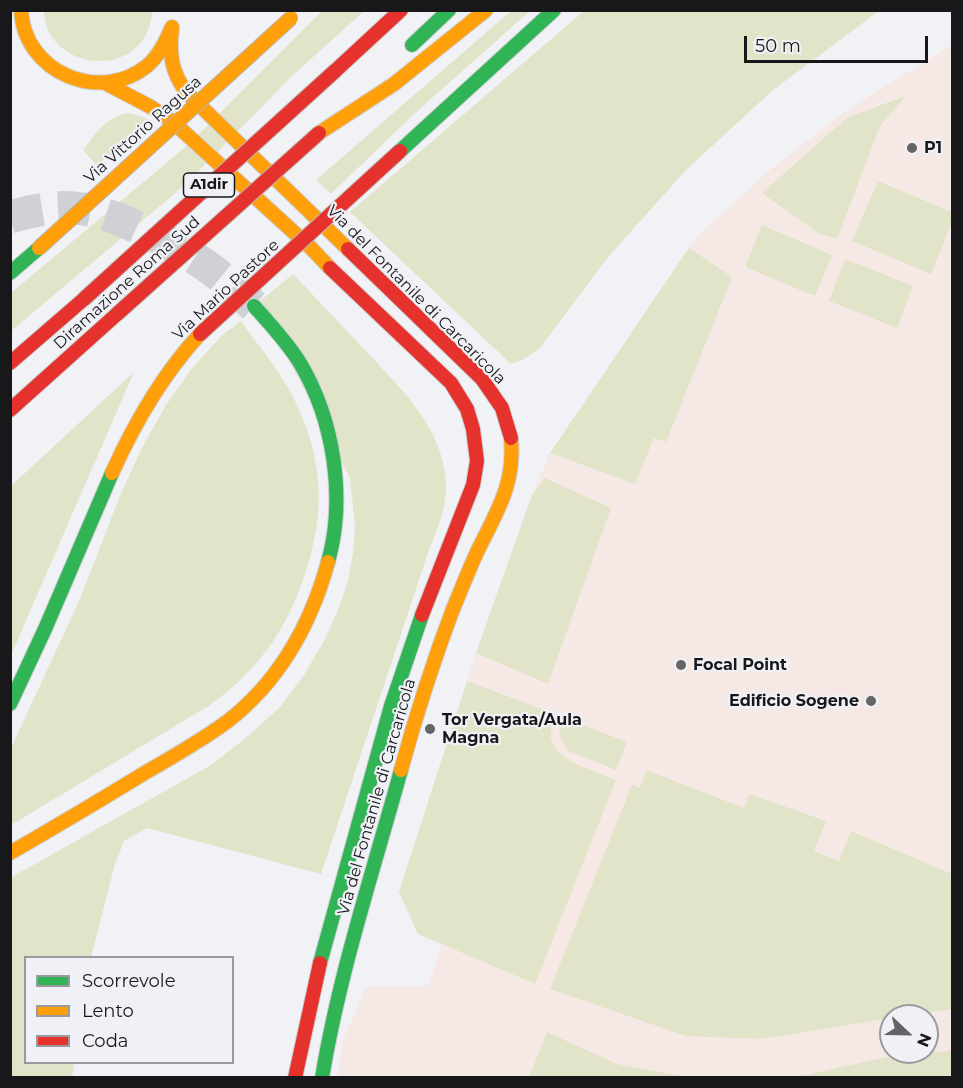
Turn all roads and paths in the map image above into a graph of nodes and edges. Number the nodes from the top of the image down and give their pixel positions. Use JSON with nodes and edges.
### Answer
{"nodes":[{"id":1,"x":21,"y":10,"type":"edge"},
{"id":2,"x":174,"y":10,"type":"edge"},
{"id":3,"x":400,"y":10,"type":"edge"},
{"id":4,"x":449,"y":10,"type":"edge"},
{"id":5,"x":486,"y":10,"type":"edge"},
{"id":6,"x":554,"y":10,"type":"edge"},
{"id":7,"x":295,"y":14,"type":"edge"},
{"id":8,"x":172,"y":28,"type":"junction"},
{"id":9,"x":20,"y":50,"type":"dead end"},
{"id":10,"x":406,"y":51,"type":"dead end"},
{"id":11,"x":38,"y":56,"type":"junction"},
{"id":12,"x":380,"y":76,"type":"dead end"},
{"id":13,"x":107,"y":84,"type":"junction"},
{"id":14,"x":319,"y":133,"type":"junction"},
{"id":15,"x":10,"y":273,"type":"edge"},
{"id":16,"x":254,"y":306,"type":"tunnel mouth"},
{"id":17,"x":10,"y":363,"type":"edge"},
{"id":18,"x":10,"y":410,"type":"edge"},
{"id":19,"x":10,"y":704,"type":"edge"},
{"id":20,"x":10,"y":853,"type":"edge"},
{"id":21,"x":295,"y":1077,"type":"edge"},
{"id":22,"x":322,"y":1077,"type":"edge"}],
"edges":[{"from":1,"to":11,"type":"main road"},
{"from":2,"to":8,"type":"main road","name":"Via del Fontanile di Carcaricola"},
{"from":3,"to":17,"type":"main road","name":"Diramazione Roma Sud","number":"A1dir","bridge":true},
{"from":4,"to":10,"type":"main road"},
{"from":5,"to":14,"type":"main road"},
{"from":6,"to":19,"type":"main road","name":"Via Mario Pastore","bridge":true},
{"from":7,"to":15,"type":"main road","name":"Via Vittorio Ragusa","bridge":true},
{"from":8,"to":13,"type":"main road"},
{"from":8,"to":22,"type":"main road","name":"Via del Fontanile di Carcaricola"},
{"from":9,"to":11,"type":"main road"},
{"from":11,"to":13,"type":"main road"},
{"from":12,"to":14,"type":"main road","number":"A1dir"},
{"from":13,"to":21,"type":"main road","name":"Via del Fontanile di Carcaricola"},
{"from":14,"to":18,"type":"main road","name":"Diramazione Roma Sud","number":"A1dir","bridge":true},
{"from":16,"to":20,"type":"main road"}]}
